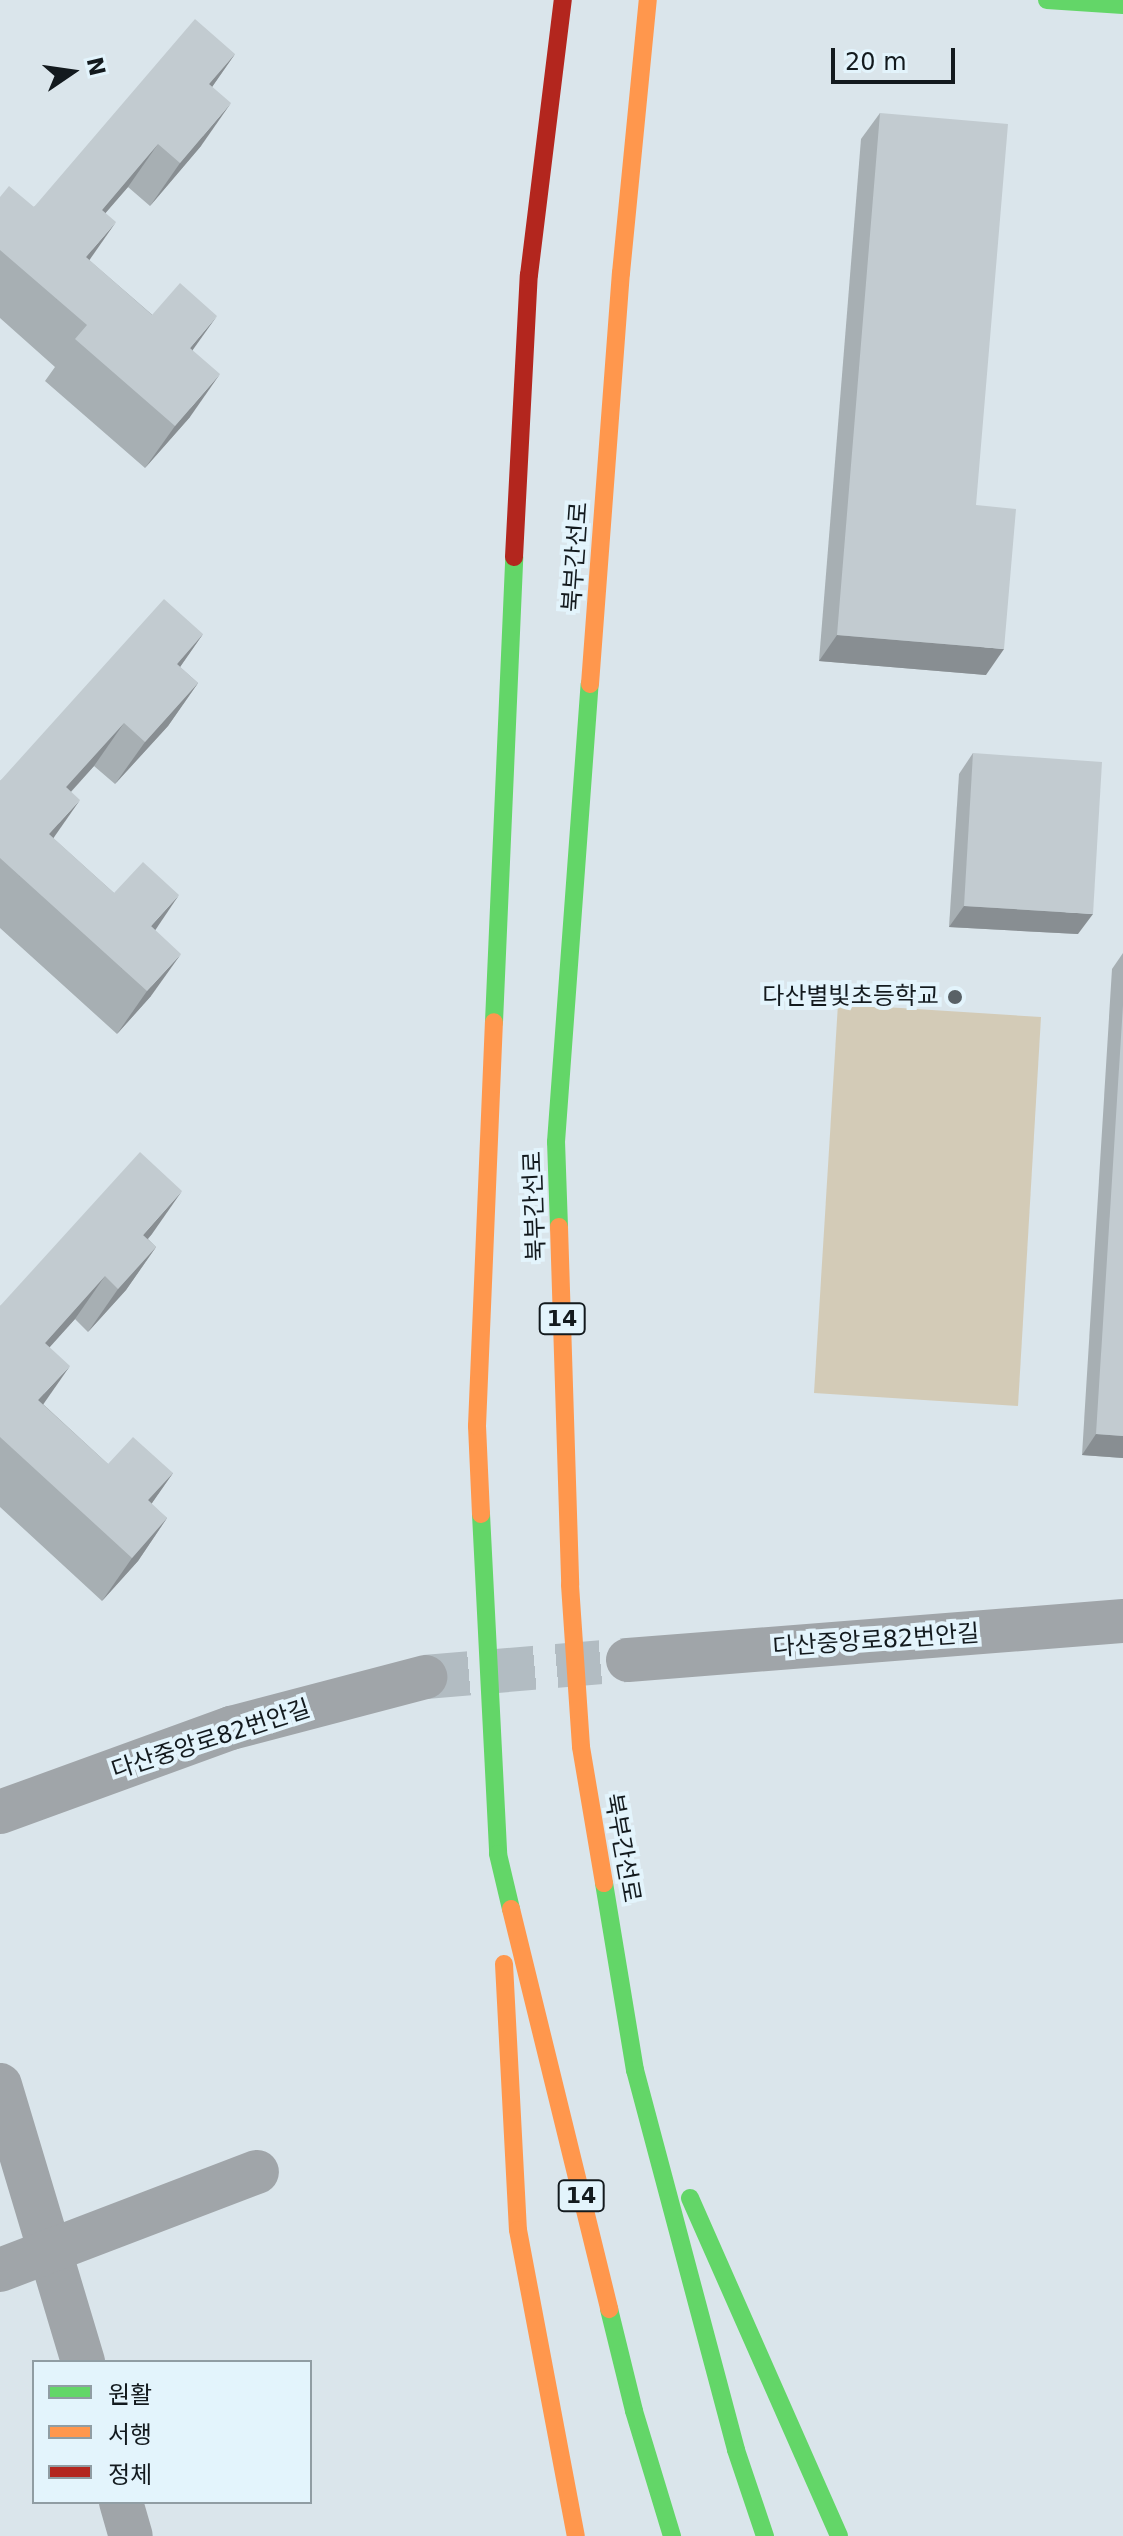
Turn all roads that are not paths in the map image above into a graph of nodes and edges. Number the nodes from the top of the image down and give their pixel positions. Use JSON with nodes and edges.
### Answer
{"nodes":[{"id":1,"x":563,"y":0,"type":"edge"},
{"id":2,"x":648,"y":0,"type":"edge"},
{"id":3,"x":1047,"y":0,"type":"edge"},
{"id":4,"x":1123,"y":5,"type":"edge"},
{"id":5,"x":1123,"y":1621,"type":"edge"},
{"id":6,"x":628,"y":1660,"type":"tunnel mouth"},
{"id":7,"x":425,"y":1677,"type":"tunnel mouth"},
{"id":8,"x":0,"y":1812,"type":"edge"},
{"id":9,"x":498,"y":1854,"type":"junction"},
{"id":10,"x":635,"y":2070,"type":"junction"},
{"id":11,"x":0,"y":2085,"type":"edge"},
{"id":12,"x":257,"y":2172,"type":"dead end"},
{"id":13,"x":52,"y":2248,"type":"junction"},
{"id":14,"x":0,"y":2270,"type":"edge"},
{"id":15,"x":82,"y":2360,"type":"edge"},
{"id":16,"x":122,"y":2504,"type":"edge"},
{"id":17,"x":131,"y":2536,"type":"edge"},
{"id":18,"x":576,"y":2536,"type":"edge"},
{"id":19,"x":672,"y":2536,"type":"edge"},
{"id":20,"x":765,"y":2536,"type":"edge"},
{"id":21,"x":839,"y":2536,"type":"edge"}],
"edges":[{"from":1,"to":9,"type":"main road","name":"북부간선로","number":"14"},
{"from":2,"to":10,"type":"main road","name":"북부간선로","number":"14"},
{"from":3,"to":4,"type":"main road"},
{"from":5,"to":6,"type":"street","name":"다산중앙로82번안길"},
{"from":7,"to":8,"type":"street","name":"다산중앙로82번안길"},
{"from":9,"to":18,"type":"main road"},
{"from":9,"to":19,"type":"main road","name":"북부간선로","number":"14"},
{"from":10,"to":20,"type":"main road","name":"북부간선로","number":"14"},
{"from":10,"to":21,"type":"main road"},
{"from":11,"to":13,"type":"street"},
{"from":12,"to":13,"type":"street"},
{"from":13,"to":14,"type":"street"},
{"from":13,"to":15,"type":"street"},
{"from":16,"to":17,"type":"street"}]}
